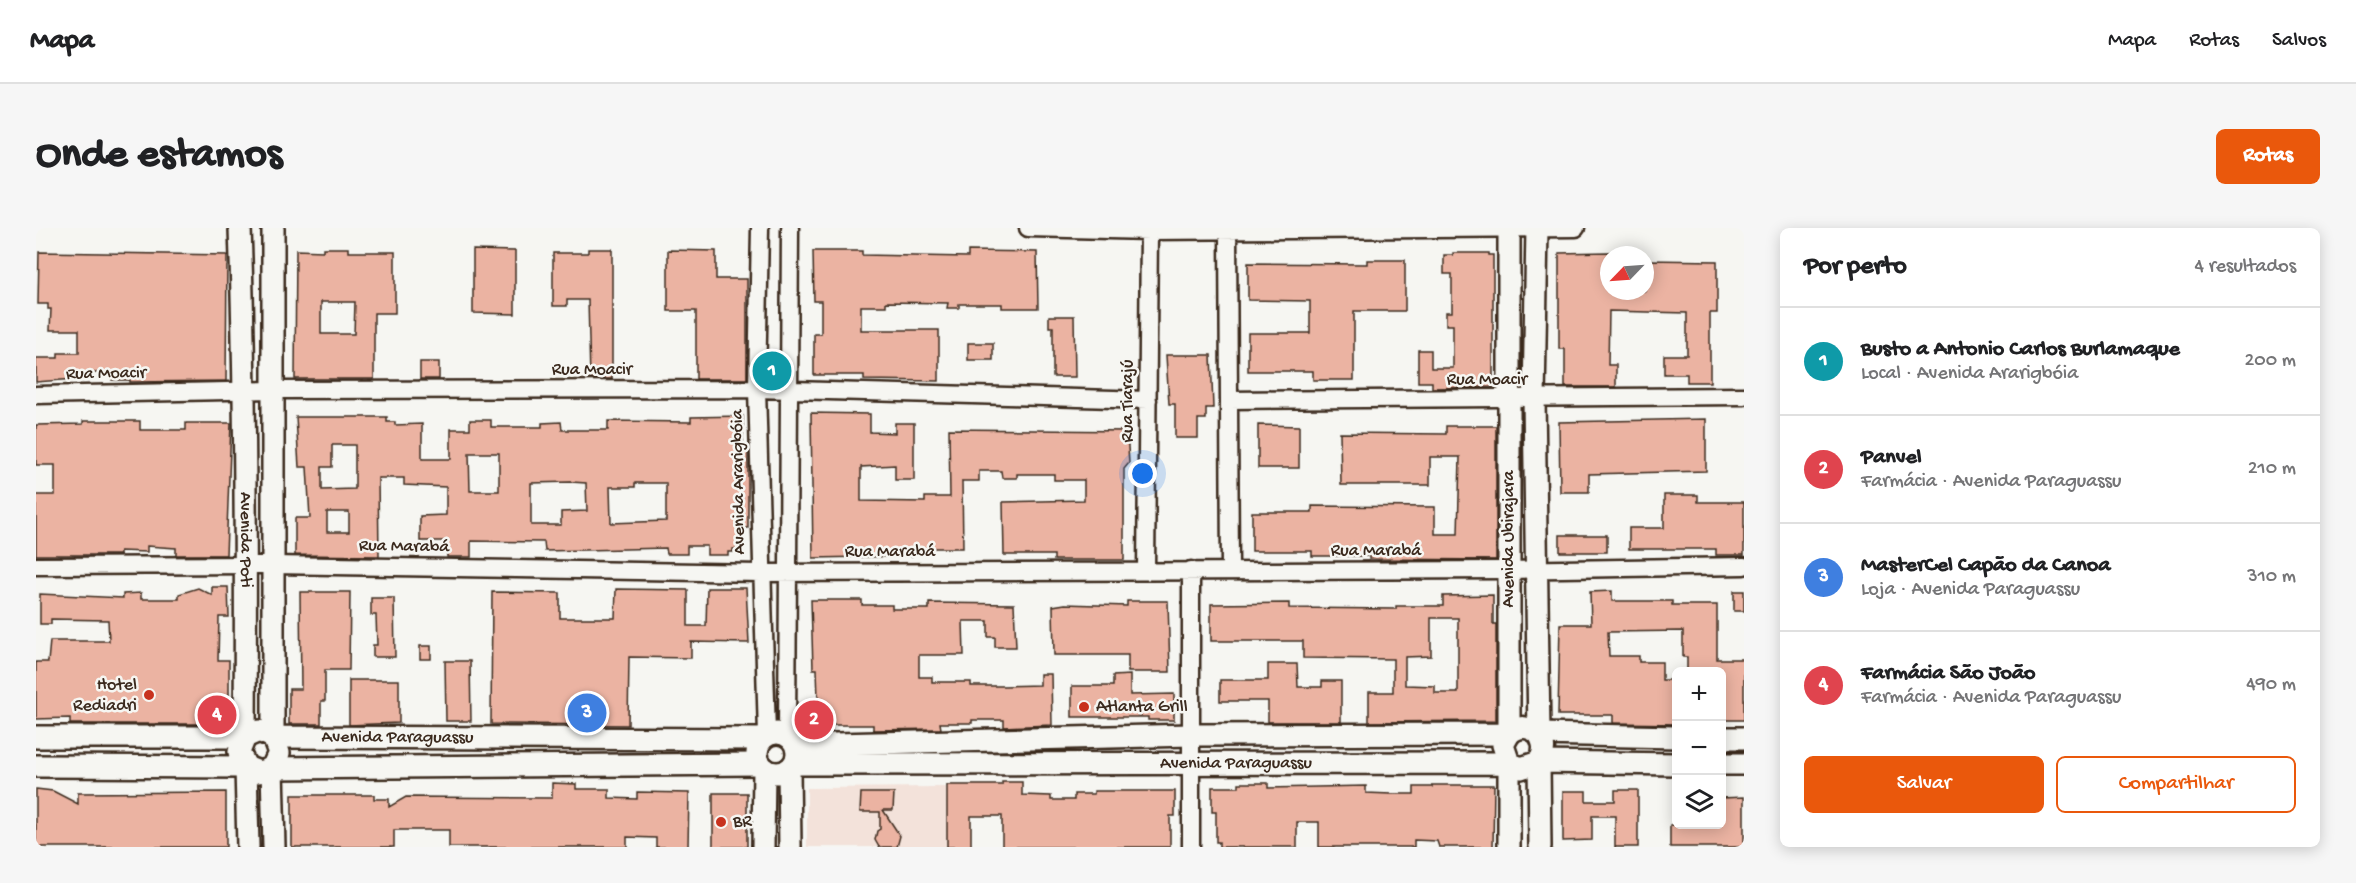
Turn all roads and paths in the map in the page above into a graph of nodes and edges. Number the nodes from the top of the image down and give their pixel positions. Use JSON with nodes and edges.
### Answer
{"nodes":[{"id":1,"x":240,"y":228,"type":"edge"},
{"id":2,"x":273,"y":228,"type":"edge"},
{"id":3,"x":760,"y":228,"type":"edge"},
{"id":4,"x":790,"y":228,"type":"edge"},
{"id":5,"x":1028,"y":228,"type":"edge"},
{"id":6,"x":1509,"y":228,"type":"edge"},
{"id":7,"x":1537,"y":228,"type":"edge"},
{"id":8,"x":1576,"y":228,"type":"edge"},
{"id":9,"x":1190,"y":229,"type":"edge"},
{"id":10,"x":1149,"y":231,"type":"junction"},
{"id":11,"x":1228,"y":231,"type":"junction"},
{"id":12,"x":757,"y":389,"type":"junction"},
{"id":13,"x":789,"y":389,"type":"junction"},
{"id":14,"x":275,"y":390,"type":"junction"},
{"id":15,"x":246,"y":391,"type":"junction"},
{"id":16,"x":36,"y":395,"type":"edge"},
{"id":17,"x":1744,"y":396,"type":"edge"},
{"id":18,"x":1534,"y":399,"type":"junction"},
{"id":19,"x":1148,"y":400,"type":"junction"},
{"id":20,"x":1230,"y":400,"type":"junction"},
{"id":21,"x":1509,"y":400,"type":"junction"},
{"id":22,"x":246,"y":565,"type":"junction"},
{"id":23,"x":272,"y":565,"type":"junction"},
{"id":24,"x":36,"y":566,"type":"edge"},
{"id":25,"x":1744,"y":566,"type":"edge"},
{"id":26,"x":1537,"y":569,"type":"junction"},
{"id":27,"x":1191,"y":570,"type":"junction"},
{"id":28,"x":1509,"y":570,"type":"junction"},
{"id":29,"x":1146,"y":571,"type":"junction"},
{"id":30,"x":1230,"y":571,"type":"junction"},
{"id":31,"x":790,"y":572,"type":"junction"},
{"id":32,"x":761,"y":573,"type":"junction"},
{"id":33,"x":1509,"y":734,"type":"junction"},
{"id":34,"x":1539,"y":734,"type":"junction"},
{"id":35,"x":1191,"y":735,"type":"junction"},
{"id":36,"x":36,"y":737,"type":"edge"},
{"id":37,"x":245,"y":737,"type":"junction"},
{"id":38,"x":273,"y":737,"type":"junction"},
{"id":39,"x":1672,"y":737,"type":"edge"},
{"id":40,"x":1726,"y":738,"type":"edge"},
{"id":41,"x":1744,"y":738,"type":"edge"},
{"id":42,"x":782,"y":748,"type":"junction"},
{"id":43,"x":1539,"y":762,"type":"junction"},
{"id":44,"x":1191,"y":763,"type":"junction"},
{"id":45,"x":1509,"y":763,"type":"junction"},
{"id":46,"x":1672,"y":764,"type":"edge"},
{"id":47,"x":1726,"y":764,"type":"edge"},
{"id":48,"x":1744,"y":764,"type":"edge"},
{"id":49,"x":36,"y":766,"type":"edge"},
{"id":50,"x":762,"y":766,"type":"junction"},
{"id":51,"x":246,"y":767,"type":"junction"},
{"id":52,"x":272,"y":768,"type":"junction"},
{"id":53,"x":248,"y":847,"type":"edge"},
{"id":54,"x":274,"y":847,"type":"edge"},
{"id":55,"x":763,"y":847,"type":"edge"},
{"id":56,"x":790,"y":847,"type":"edge"},
{"id":57,"x":1191,"y":847,"type":"edge"},
{"id":58,"x":1509,"y":847,"type":"edge"},
{"id":59,"x":1540,"y":847,"type":"edge"}],
"edges":[{"from":1,"to":15,"type":"main road","name":"Avenida Poti"},
{"from":2,"to":14,"type":"main road","name":"Avenida Poti"},
{"from":3,"to":12,"type":"street","name":"Avenida Ararigbóia"},
{"from":4,"to":13,"type":"street"},
{"from":5,"to":10,"type":"street"},
{"from":6,"to":7,"type":"street"},
{"from":6,"to":11,"type":"street"},
{"from":6,"to":21,"type":"main road","name":"Avenida Ubirajara"},
{"from":7,"to":8,"type":"street"},
{"from":7,"to":18,"type":"main road","name":"Avenida Ubirajara"},
{"from":9,"to":10,"type":"street"},
{"from":9,"to":11,"type":"street"},
{"from":10,"to":19,"type":"street","name":"Rua Tiarajú"},
{"from":11,"to":20,"type":"street"},
{"from":12,"to":13,"type":"street","name":"Rua Moacir"},
{"from":12,"to":14,"type":"street","name":"Rua Moacir"},
{"from":12,"to":32,"type":"street","name":"Avenida Ararigbóia"},
{"from":13,"to":19,"type":"street","name":"Rua Moacir"},
{"from":13,"to":31,"type":"street"},
{"from":14,"to":15,"type":"street","name":"Rua Moacir"},
{"from":14,"to":23,"type":"main road","name":"Avenida Poti"},
{"from":15,"to":16,"type":"street","name":"Rua Moacir"},
{"from":15,"to":22,"type":"main road","name":"Avenida Poti"},
{"from":17,"to":18,"type":"street","name":"Rua Moacir"},
{"from":18,"to":21,"type":"street","name":"Rua Moacir"},
{"from":18,"to":26,"type":"main road","name":"Avenida Ubirajara"},
{"from":19,"to":29,"type":"street","name":"Rua Tiarajú"},
{"from":20,"to":21,"type":"street","name":"Rua Moacir"},
{"from":20,"to":30,"type":"street"},
{"from":21,"to":28,"type":"main road","name":"Avenida Ubirajara"},
{"from":22,"to":23,"type":"street","name":"Rua Marabá"},
{"from":22,"to":24,"type":"street","name":"Rua Marabá"},
{"from":22,"to":37,"type":"main road","name":"Avenida Poti"},
{"from":23,"to":32,"type":"street","name":"Rua Marabá"},
{"from":23,"to":38,"type":"main road","name":"Avenida Poti"},
{"from":25,"to":26,"type":"street","name":"Rua Marabá"},
{"from":26,"to":28,"type":"street","name":"Rua Marabá"},
{"from":26,"to":34,"type":"main road","name":"Avenida Ubirajara"},
{"from":27,"to":29,"type":"street","name":"Rua Marabá"},
{"from":27,"to":30,"type":"street","name":"Rua Marabá"},
{"from":27,"to":35,"type":"street"},
{"from":28,"to":30,"type":"street","name":"Rua Marabá"},
{"from":28,"to":33,"type":"main road","name":"Avenida Ubirajara"},
{"from":29,"to":31,"type":"street","name":"Rua Marabá"},
{"from":31,"to":32,"type":"street","name":"Rua Marabá"},
{"from":31,"to":42,"type":"street"},
{"from":32,"to":42,"type":"street","name":"Avenida Ararigbóia"},
{"from":33,"to":34,"type":"main road","name":"Avenida Paraguassu"},
{"from":33,"to":35,"type":"main road","name":"Avenida Paraguassu"},
{"from":33,"to":45,"type":"main road","name":"Avenida Ubirajara"},
{"from":34,"to":39,"type":"main road","name":"Avenida Paraguassu"},
{"from":34,"to":43,"type":"main road","name":"Avenida Ubirajara"},
{"from":35,"to":42,"type":"main road","name":"Avenida Paraguassu"},
{"from":35,"to":44,"type":"street"},
{"from":36,"to":37,"type":"main road","name":"Avenida Paraguassu"},
{"from":37,"to":38,"type":"main road","name":"Avenida Paraguassu"},
{"from":37,"to":51,"type":"main road","name":"Avenida Poti"},
{"from":38,"to":42,"type":"main road","name":"Avenida Paraguassu"},
{"from":38,"to":52,"type":"main road","name":"Avenida Poti"},
{"from":40,"to":41,"type":"main road"},
{"from":42,"to":44,"type":"main road","name":"Avenida Paraguassu"},
{"from":42,"to":50,"type":"main road","name":"Avenida Paraguassu"},
{"from":42,"to":50,"type":"main road"},
{"from":42,"to":56,"type":"main road"},
{"from":43,"to":45,"type":"main road","name":"Avenida Paraguassu"},
{"from":43,"to":46,"type":"main road","name":"Avenida Paraguassu"},
{"from":43,"to":59,"type":"main road","name":"Avenida Ubirajara"},
{"from":44,"to":45,"type":"main road","name":"Avenida Paraguassu"},
{"from":44,"to":57,"type":"street"},
{"from":45,"to":58,"type":"main road","name":"Avenida Ubirajara"},
{"from":47,"to":48,"type":"main road"},
{"from":49,"to":51,"type":"main road","name":"Avenida Paraguassu"},
{"from":50,"to":52,"type":"main road","name":"Avenida Paraguassu"},
{"from":50,"to":55,"type":"main road"},
{"from":51,"to":52,"type":"main road","name":"Avenida Paraguassu"},
{"from":51,"to":53,"type":"main road","name":"Avenida Poti"},
{"from":52,"to":54,"type":"main road","name":"Avenida Poti"}]}
